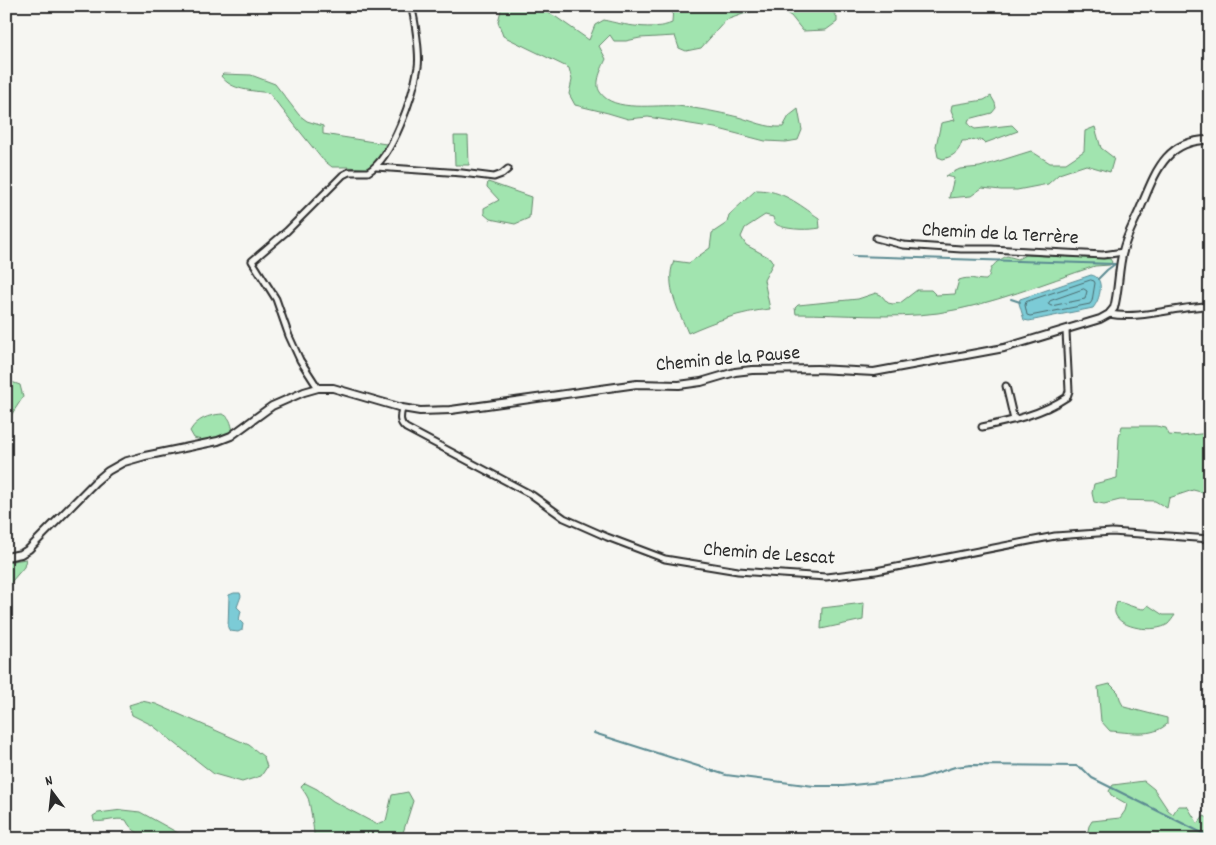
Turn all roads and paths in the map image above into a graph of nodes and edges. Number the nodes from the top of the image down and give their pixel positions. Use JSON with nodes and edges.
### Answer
{"nodes":[{"id":1,"x":410,"y":6,"type":"edge"},
{"id":2,"x":1210,"y":140,"type":"edge"},
{"id":3,"x":376,"y":167,"type":"junction"},
{"id":4,"x":508,"y":169,"type":"dead end"},
{"id":5,"x":876,"y":238,"type":"dead end"},
{"id":6,"x":1123,"y":252,"type":"junction"},
{"id":7,"x":1210,"y":306,"type":"edge"},
{"id":8,"x":1109,"y":314,"type":"junction"},
{"id":9,"x":1066,"y":331,"type":"junction"},
{"id":10,"x":1006,"y":386,"type":"dead end"},
{"id":11,"x":318,"y":388,"type":"junction"},
{"id":12,"x":402,"y":408,"type":"junction"},
{"id":13,"x":1014,"y":420,"type":"junction"},
{"id":14,"x":982,"y":427,"type":"dead end"},
{"id":15,"x":1210,"y":539,"type":"edge"},
{"id":16,"x":6,"y":557,"type":"edge"}],
"edges":[{"from":1,"to":3,"type":"street"},
{"from":2,"to":6,"type":"street"},
{"from":3,"to":4,"type":"street"},
{"from":3,"to":11,"type":"street"},
{"from":5,"to":6,"type":"street","name":"Chemin de la Terrère"},
{"from":6,"to":8,"type":"street"},
{"from":7,"to":8,"type":"street"},
{"from":8,"to":9,"type":"street","name":"Chemin de la Pause"},
{"from":9,"to":12,"type":"street","name":"Chemin de la Pause"},
{"from":9,"to":13,"type":"street"},
{"from":10,"to":13,"type":"street"},
{"from":11,"to":12,"type":"street","name":"Chemin de la Pause"},
{"from":11,"to":16,"type":"street"},
{"from":12,"to":15,"type":"street","name":"Chemin de Lescat"},
{"from":13,"to":14,"type":"street"}]}
